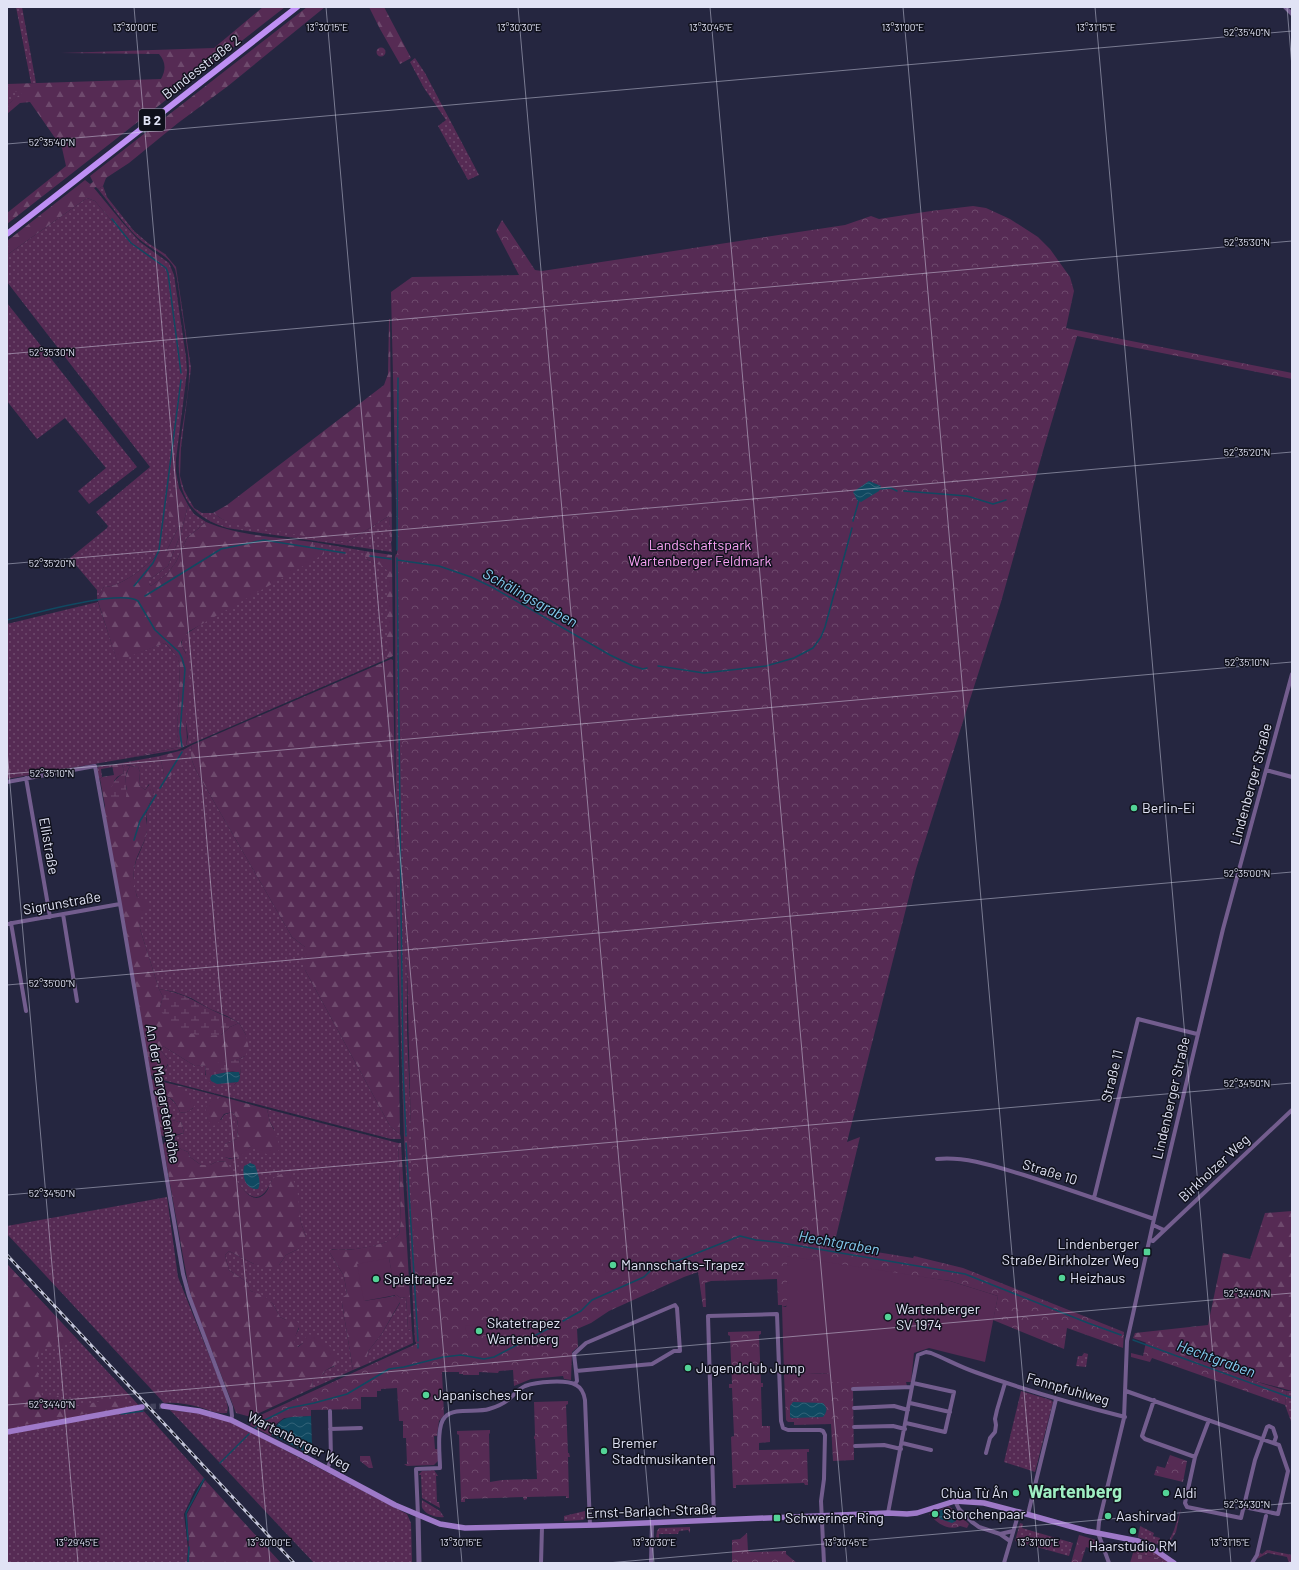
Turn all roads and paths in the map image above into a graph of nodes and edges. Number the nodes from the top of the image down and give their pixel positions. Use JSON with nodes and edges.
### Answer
{"nodes":[{"id":1,"x":297,"y":7,"type":"edge"},
{"id":2,"x":1285,"y":7,"type":"edge"},
{"id":3,"x":1292,"y":14,"type":"edge"},
{"id":4,"x":7,"y":234,"type":"edge"},
{"id":5,"x":1292,"y":674,"type":"edge"},
{"id":6,"x":1266,"y":770,"type":"junction"},
{"id":7,"x":1292,"y":777,"type":"edge"},
{"id":8,"x":26,"y":778,"type":"junction"},
{"id":9,"x":7,"y":782,"type":"edge"},
{"id":10,"x":120,"y":904,"type":"junction"},
{"id":11,"x":63,"y":914,"type":"junction"},
{"id":12,"x":50,"y":917,"type":"junction"},
{"id":13,"x":9,"y":924,"type":"edge"},
{"id":14,"x":77,"y":1001,"type":"dead end"},
{"id":15,"x":26,"y":1011,"type":"dead end"},
{"id":16,"x":1197,"y":1034,"type":"junction"},
{"id":17,"x":1292,"y":1110,"type":"edge"},
{"id":18,"x":937,"y":1159,"type":"dead end"},
{"id":19,"x":1094,"y":1198,"type":"junction"},
{"id":20,"x":1154,"y":1219,"type":"junction"},
{"id":21,"x":1153,"y":1225,"type":"junction"},
{"id":22,"x":1164,"y":1230,"type":"junction"},
{"id":23,"x":1150,"y":1240,"type":"junction"},
{"id":24,"x":576,"y":1371,"type":"junction"},
{"id":25,"x":1005,"y":1383,"type":"junction"},
{"id":26,"x":575,"y":1384,"type":"junction"},
{"id":27,"x":913,"y":1385,"type":"junction"},
{"id":28,"x":853,"y":1390,"type":"dead end"},
{"id":29,"x":1126,"y":1391,"type":"junction"},
{"id":30,"x":1056,"y":1399,"type":"junction"},
{"id":31,"x":1154,"y":1400,"type":"junction"},
{"id":32,"x":910,"y":1403,"type":"junction"},
{"id":33,"x":163,"y":1406,"type":"tunnel mouth"},
{"id":34,"x":142,"y":1407,"type":"tunnel mouth"},
{"id":35,"x":854,"y":1408,"type":"dead end"},
{"id":36,"x":908,"y":1410,"type":"junction"},
{"id":37,"x":330,"y":1411,"type":"dead end"},
{"id":38,"x":950,"y":1412,"type":"junction"},
{"id":39,"x":1125,"y":1417,"type":"junction"},
{"id":40,"x":231,"y":1420,"type":"junction"},
{"id":41,"x":1209,"y":1420,"type":"junction"},
{"id":42,"x":906,"y":1423,"type":"junction"},
{"id":43,"x":854,"y":1427,"type":"dead end"},
{"id":44,"x":361,"y":1428,"type":"dead end"},
{"id":45,"x":330,"y":1429,"type":"junction"},
{"id":46,"x":905,"y":1429,"type":"junction"},
{"id":47,"x":7,"y":1432,"type":"edge"},
{"id":48,"x":1263,"y":1438,"type":"junction"},
{"id":49,"x":902,"y":1443,"type":"junction"},
{"id":50,"x":1274,"y":1443,"type":"junction"},
{"id":51,"x":855,"y":1446,"type":"dead end"},
{"id":52,"x":901,"y":1449,"type":"junction"},
{"id":53,"x":931,"y":1450,"type":"dead end"},
{"id":54,"x":986,"y":1453,"type":"dead end"},
{"id":55,"x":1195,"y":1457,"type":"junction"},
{"id":56,"x":327,"y":1469,"type":"junction"},
{"id":57,"x":955,"y":1500,"type":"junction"},
{"id":58,"x":1244,"y":1507,"type":"junction"},
{"id":59,"x":1019,"y":1512,"type":"junction"},
{"id":60,"x":888,"y":1513,"type":"junction"},
{"id":61,"x":1028,"y":1514,"type":"junction"},
{"id":62,"x":418,"y":1515,"type":"junction"},
{"id":63,"x":821,"y":1516,"type":"junction"},
{"id":64,"x":1266,"y":1516,"type":"dead end"},
{"id":65,"x":714,"y":1520,"type":"junction"},
{"id":66,"x":652,"y":1523,"type":"junction"},
{"id":67,"x":590,"y":1525,"type":"junction"},
{"id":68,"x":542,"y":1527,"type":"junction"},
{"id":69,"x":1013,"y":1531,"type":"junction"},
{"id":70,"x":1098,"y":1533,"type":"junction"},
{"id":71,"x":1000,"y":1534,"type":"junction"},
{"id":72,"x":1010,"y":1541,"type":"junction"},
{"id":73,"x":419,"y":1563,"type":"edge"},
{"id":74,"x":541,"y":1563,"type":"edge"},
{"id":75,"x":651,"y":1563,"type":"edge"},
{"id":76,"x":824,"y":1563,"type":"edge"},
{"id":77,"x":1004,"y":1563,"type":"edge"},
{"id":78,"x":1109,"y":1563,"type":"edge"},
{"id":79,"x":1174,"y":1563,"type":"edge"},
{"id":80,"x":1252,"y":1563,"type":"edge"}],
"edges":[{"from":1,"to":4,"type":"main road","name":"Bundesstraße 2","number":"B 2"},
{"from":2,"to":3,"type":"street"},
{"from":5,"to":6,"type":"street","name":"Lindenberger Straße"},
{"from":6,"to":7,"type":"street"},
{"from":6,"to":16,"type":"street","name":"Lindenberger Straße"},
{"from":8,"to":9,"type":"street"},
{"from":8,"to":10,"type":"street","name":"An der Margaretenhöhe"},
{"from":8,"to":12,"type":"street","name":"Ellistraße"},
{"from":10,"to":11,"type":"street","name":"Sigrunstraße"},
{"from":10,"to":40,"type":"street","name":"An der Margaretenhöhe"},
{"from":11,"to":12,"type":"street","name":"Sigrunstraße"},
{"from":11,"to":14,"type":"street"},
{"from":12,"to":13,"type":"street","name":"Sigrunstraße"},
{"from":13,"to":15,"type":"street"},
{"from":16,"to":19,"type":"street","name":"Straße 11"},
{"from":16,"to":20,"type":"street","name":"Lindenberger Straße"},
{"from":17,"to":22,"type":"street","name":"Birkholzer Weg"},
{"from":18,"to":19,"type":"street","name":"Straße 10"},
{"from":19,"to":20,"type":"street","name":"Straße 10"},
{"from":20,"to":21,"type":"street","name":"Lindenberger Straße"},
{"from":21,"to":22,"type":"street"},
{"from":21,"to":23,"type":"street","name":"Lindenberger Straße"},
{"from":22,"to":23,"type":"street","name":"Birkholzer Weg"},
{"from":23,"to":29,"type":"street","name":"Lindenberger Straße"},
{"from":24,"to":24,"type":"street"},
{"from":24,"to":26,"type":"street"},
{"from":25,"to":27,"type":"street","name":"Fennpfuhlweg"},
{"from":25,"to":30,"type":"street","name":"Fennpfuhlweg"},
{"from":25,"to":54,"type":"street","name":"Fennpfuhlweg"},
{"from":26,"to":62,"type":"street"},
{"from":26,"to":67,"type":"street"},
{"from":27,"to":28,"type":"street"},
{"from":27,"to":32,"type":"street","name":"Fennpfuhlweg"},
{"from":27,"to":38,"type":"street"},
{"from":29,"to":31,"type":"street"},
{"from":29,"to":39,"type":"street","name":"Lindenberger Straße"},
{"from":30,"to":39,"type":"street","name":"Fennpfuhlweg"},
{"from":30,"to":61,"type":"street"},
{"from":31,"to":41,"type":"street"},
{"from":31,"to":55,"type":"street"},
{"from":32,"to":36,"type":"street","name":"Fennpfuhlweg"},
{"from":32,"to":38,"type":"street"},
{"from":33,"to":40,"type":"main road","name":"Wartenberger Weg"},
{"from":34,"to":47,"type":"main road"},
{"from":35,"to":36,"type":"street"},
{"from":36,"to":42,"type":"street","name":"Fennpfuhlweg"},
{"from":37,"to":45,"type":"street"},
{"from":38,"to":42,"type":"street"},
{"from":39,"to":70,"type":"street","name":"Lindenberger Straße"},
{"from":40,"to":56,"type":"main road","name":"Wartenberger Weg"},
{"from":41,"to":48,"type":"street"},
{"from":41,"to":55,"type":"street"},
{"from":42,"to":46,"type":"street","name":"Fennpfuhlweg"},
{"from":43,"to":46,"type":"street"},
{"from":44,"to":45,"type":"street"},
{"from":45,"to":56,"type":"street"},
{"from":46,"to":49,"type":"street","name":"Fennpfuhlweg"},
{"from":48,"to":50,"type":"street"},
{"from":48,"to":50,"type":"street"},
{"from":48,"to":58,"type":"street"},
{"from":49,"to":52,"type":"street","name":"Fennpfuhlweg"},
{"from":49,"to":53,"type":"street"},
{"from":50,"to":58,"type":"street"},
{"from":51,"to":52,"type":"street"},
{"from":52,"to":60,"type":"street","name":"Fennpfuhlweg"},
{"from":55,"to":58,"type":"street"},
{"from":56,"to":62,"type":"main road","name":"Wartenberger Weg"},
{"from":57,"to":59,"type":"main road"},
{"from":57,"to":60,"type":"main road","name":"Ernst-Barlach-Straße"},
{"from":57,"to":71,"type":"street"},
{"from":59,"to":61,"type":"main road"},
{"from":59,"to":69,"type":"street"},
{"from":60,"to":63,"type":"main road","name":"Ernst-Barlach-Straße"},
{"from":61,"to":70,"type":"main road"},
{"from":62,"to":68,"type":"main road","name":"Ernst-Barlach-Straße"},
{"from":62,"to":73,"type":"street"},
{"from":63,"to":65,"type":"main road","name":"Ernst-Barlach-Straße"},
{"from":63,"to":65,"type":"street"},
{"from":63,"to":76,"type":"street"},
{"from":64,"to":80,"type":"street"},
{"from":65,"to":66,"type":"main road","name":"Ernst-Barlach-Straße"},
{"from":66,"to":67,"type":"main road","name":"Ernst-Barlach-Straße"},
{"from":66,"to":75,"type":"street"},
{"from":67,"to":68,"type":"main road","name":"Ernst-Barlach-Straße"},
{"from":68,"to":74,"type":"street"},
{"from":69,"to":71,"type":"street"},
{"from":69,"to":72,"type":"street"},
{"from":70,"to":78,"type":"street"},
{"from":70,"to":79,"type":"main road"},
{"from":71,"to":72,"type":"street"},
{"from":72,"to":77,"type":"street"}]}
